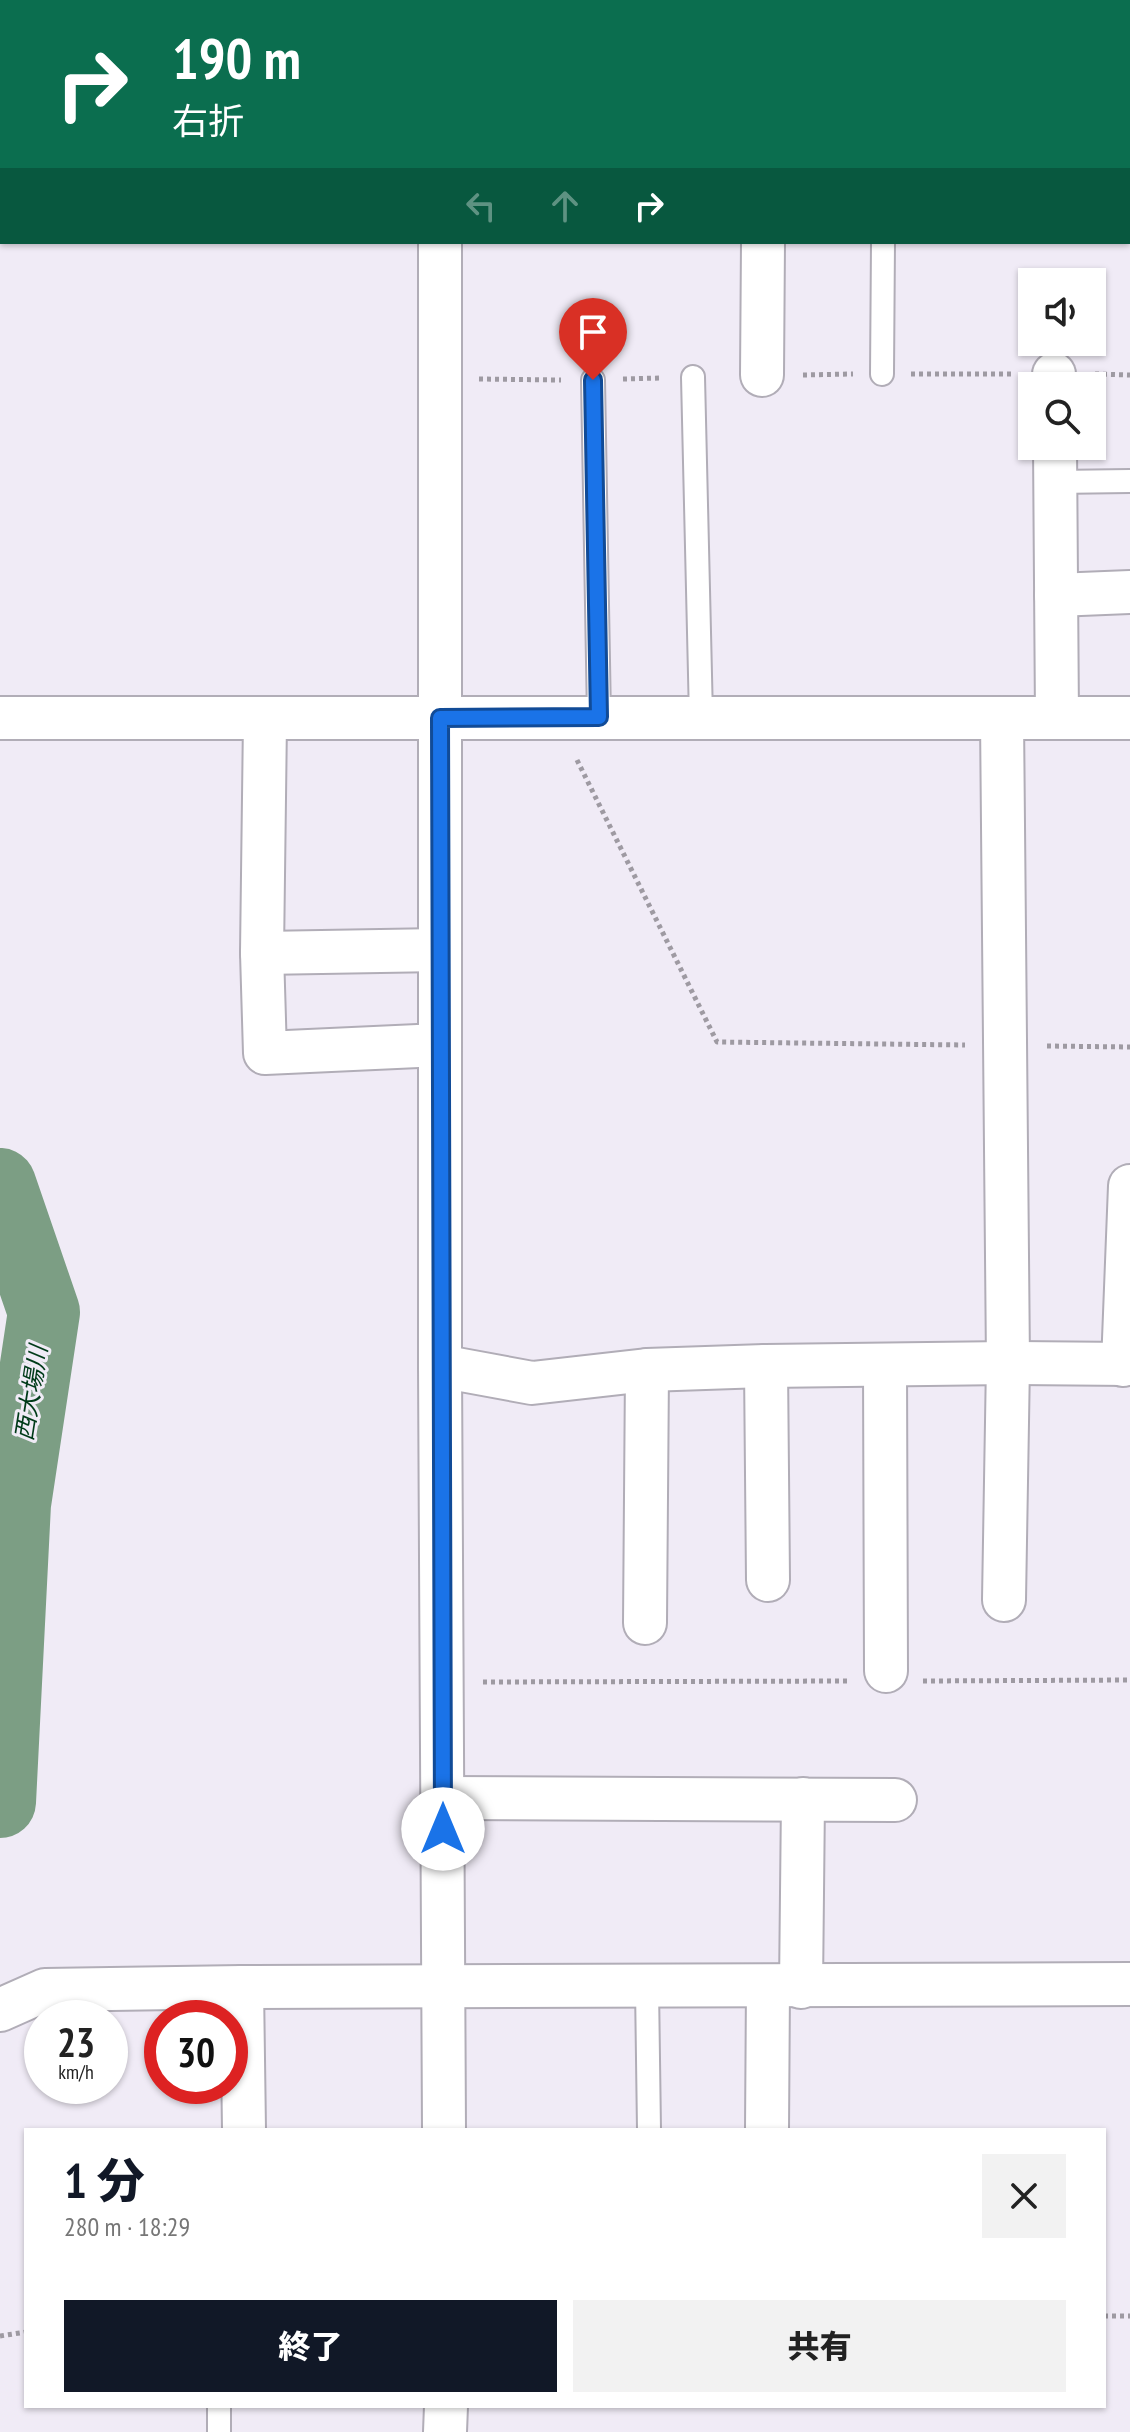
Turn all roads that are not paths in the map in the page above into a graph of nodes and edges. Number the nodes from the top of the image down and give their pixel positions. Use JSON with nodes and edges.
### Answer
{"nodes":[{"id":1,"x":440,"y":244,"type":"edge"},
{"id":2,"x":763,"y":244,"type":"edge"},
{"id":3,"x":883,"y":244,"type":"edge"},
{"id":4,"x":882,"y":374,"type":"dead end"},
{"id":5,"x":762,"y":375,"type":"dead end"},
{"id":6,"x":693,"y":377,"type":"dead end"},
{"id":7,"x":593,"y":380,"type":"dead end"},
{"id":8,"x":1055,"y":464,"type":"edge"},
{"id":9,"x":1130,"y":481,"type":"edge"},
{"id":10,"x":1130,"y":592,"type":"edge"},
{"id":11,"x":1056,"y":595,"type":"junction"},
{"id":12,"x":599,"y":717,"type":"junction"},
{"id":13,"x":701,"y":717,"type":"junction"},
{"id":14,"x":0,"y":718,"type":"edge"},
{"id":15,"x":440,"y":718,"type":"junction"},
{"id":16,"x":1002,"y":718,"type":"junction"},
{"id":17,"x":1057,"y":718,"type":"junction"},
{"id":18,"x":1130,"y":718,"type":"edge"},
{"id":19,"x":265,"y":720,"type":"junction"},
{"id":20,"x":440,"y":950,"type":"junction"},
{"id":21,"x":262,"y":953,"type":"junction"},
{"id":22,"x":440,"y":1045,"type":"junction"},
{"id":23,"x":1130,"y":1186,"type":"edge"},
{"id":24,"x":1008,"y":1363,"type":"junction"},
{"id":25,"x":1126,"y":1365,"type":"edge"},
{"id":26,"x":440,"y":1366,"type":"junction"},
{"id":27,"x":766,"y":1366,"type":"junction"},
{"id":28,"x":885,"y":1366,"type":"junction"},
{"id":29,"x":647,"y":1370,"type":"junction"},
{"id":30,"x":768,"y":1580,"type":"dead end"},
{"id":31,"x":1004,"y":1600,"type":"dead end"},
{"id":32,"x":645,"y":1623,"type":"dead end"},
{"id":33,"x":885,"y":1678,"type":"road end"},
{"id":34,"x":443,"y":1798,"type":"junction"},
{"id":35,"x":803,"y":1799,"type":"junction"},
{"id":36,"x":895,"y":1800,"type":"dead end"},
{"id":37,"x":1130,"y":1984,"type":"edge"},
{"id":38,"x":242,"y":1987,"type":"junction"},
{"id":39,"x":442,"y":1987,"type":"junction"},
{"id":40,"x":647,"y":1987,"type":"junction"},
{"id":41,"x":784,"y":1987,"type":"junction"},
{"id":42,"x":0,"y":2010,"type":"edge"},
{"id":43,"x":244,"y":2128,"type":"edge"},
{"id":44,"x":444,"y":2128,"type":"edge"},
{"id":45,"x":649,"y":2128,"type":"edge"},
{"id":46,"x":767,"y":2128,"type":"edge"},
{"id":47,"x":219,"y":2408,"type":"edge"},
{"id":48,"x":446,"y":2408,"type":"edge"},
{"id":49,"x":219,"y":2432,"type":"edge"},
{"id":50,"x":445,"y":2432,"type":"edge"}],
"edges":[{"from":1,"to":15,"type":"street"},
{"from":2,"to":5,"type":"street"},
{"from":3,"to":4,"type":"lane"},
{"from":6,"to":13,"type":"lane"},
{"from":7,"to":12,"type":"lane"},
{"from":8,"to":9,"type":"lane"},
{"from":8,"to":11,"type":"street"},
{"from":10,"to":11,"type":"street"},
{"from":11,"to":17,"type":"street"},
{"from":12,"to":13,"type":"street"},
{"from":12,"to":15,"type":"street"},
{"from":13,"to":16,"type":"street"},
{"from":14,"to":19,"type":"street"},
{"from":15,"to":19,"type":"street"},
{"from":15,"to":20,"type":"street"},
{"from":16,"to":17,"type":"street"},
{"from":16,"to":24,"type":"street"},
{"from":17,"to":18,"type":"street"},
{"from":19,"to":21,"type":"street"},
{"from":20,"to":21,"type":"street"},
{"from":20,"to":22,"type":"street"},
{"from":21,"to":22,"type":"street"},
{"from":22,"to":26,"type":"street"},
{"from":23,"to":25,"type":"street"},
{"from":24,"to":25,"type":"street"},
{"from":24,"to":28,"type":"street"},
{"from":24,"to":31,"type":"street"},
{"from":26,"to":29,"type":"street"},
{"from":26,"to":34,"type":"street"},
{"from":27,"to":28,"type":"street"},
{"from":27,"to":29,"type":"street"},
{"from":27,"to":30,"type":"street"},
{"from":28,"to":33,"type":"street"},
{"from":29,"to":32,"type":"street"},
{"from":34,"to":35,"type":"street"},
{"from":34,"to":39,"type":"street"},
{"from":35,"to":36,"type":"street"},
{"from":35,"to":41,"type":"street"},
{"from":37,"to":41,"type":"street"},
{"from":38,"to":39,"type":"street"},
{"from":38,"to":42,"type":"street"},
{"from":38,"to":43,"type":"street"},
{"from":39,"to":40,"type":"street"},
{"from":39,"to":44,"type":"street"},
{"from":40,"to":41,"type":"street"},
{"from":40,"to":45,"type":"lane"},
{"from":41,"to":46,"type":"street"},
{"from":47,"to":49,"type":"lane"},
{"from":48,"to":50,"type":"street"}]}
